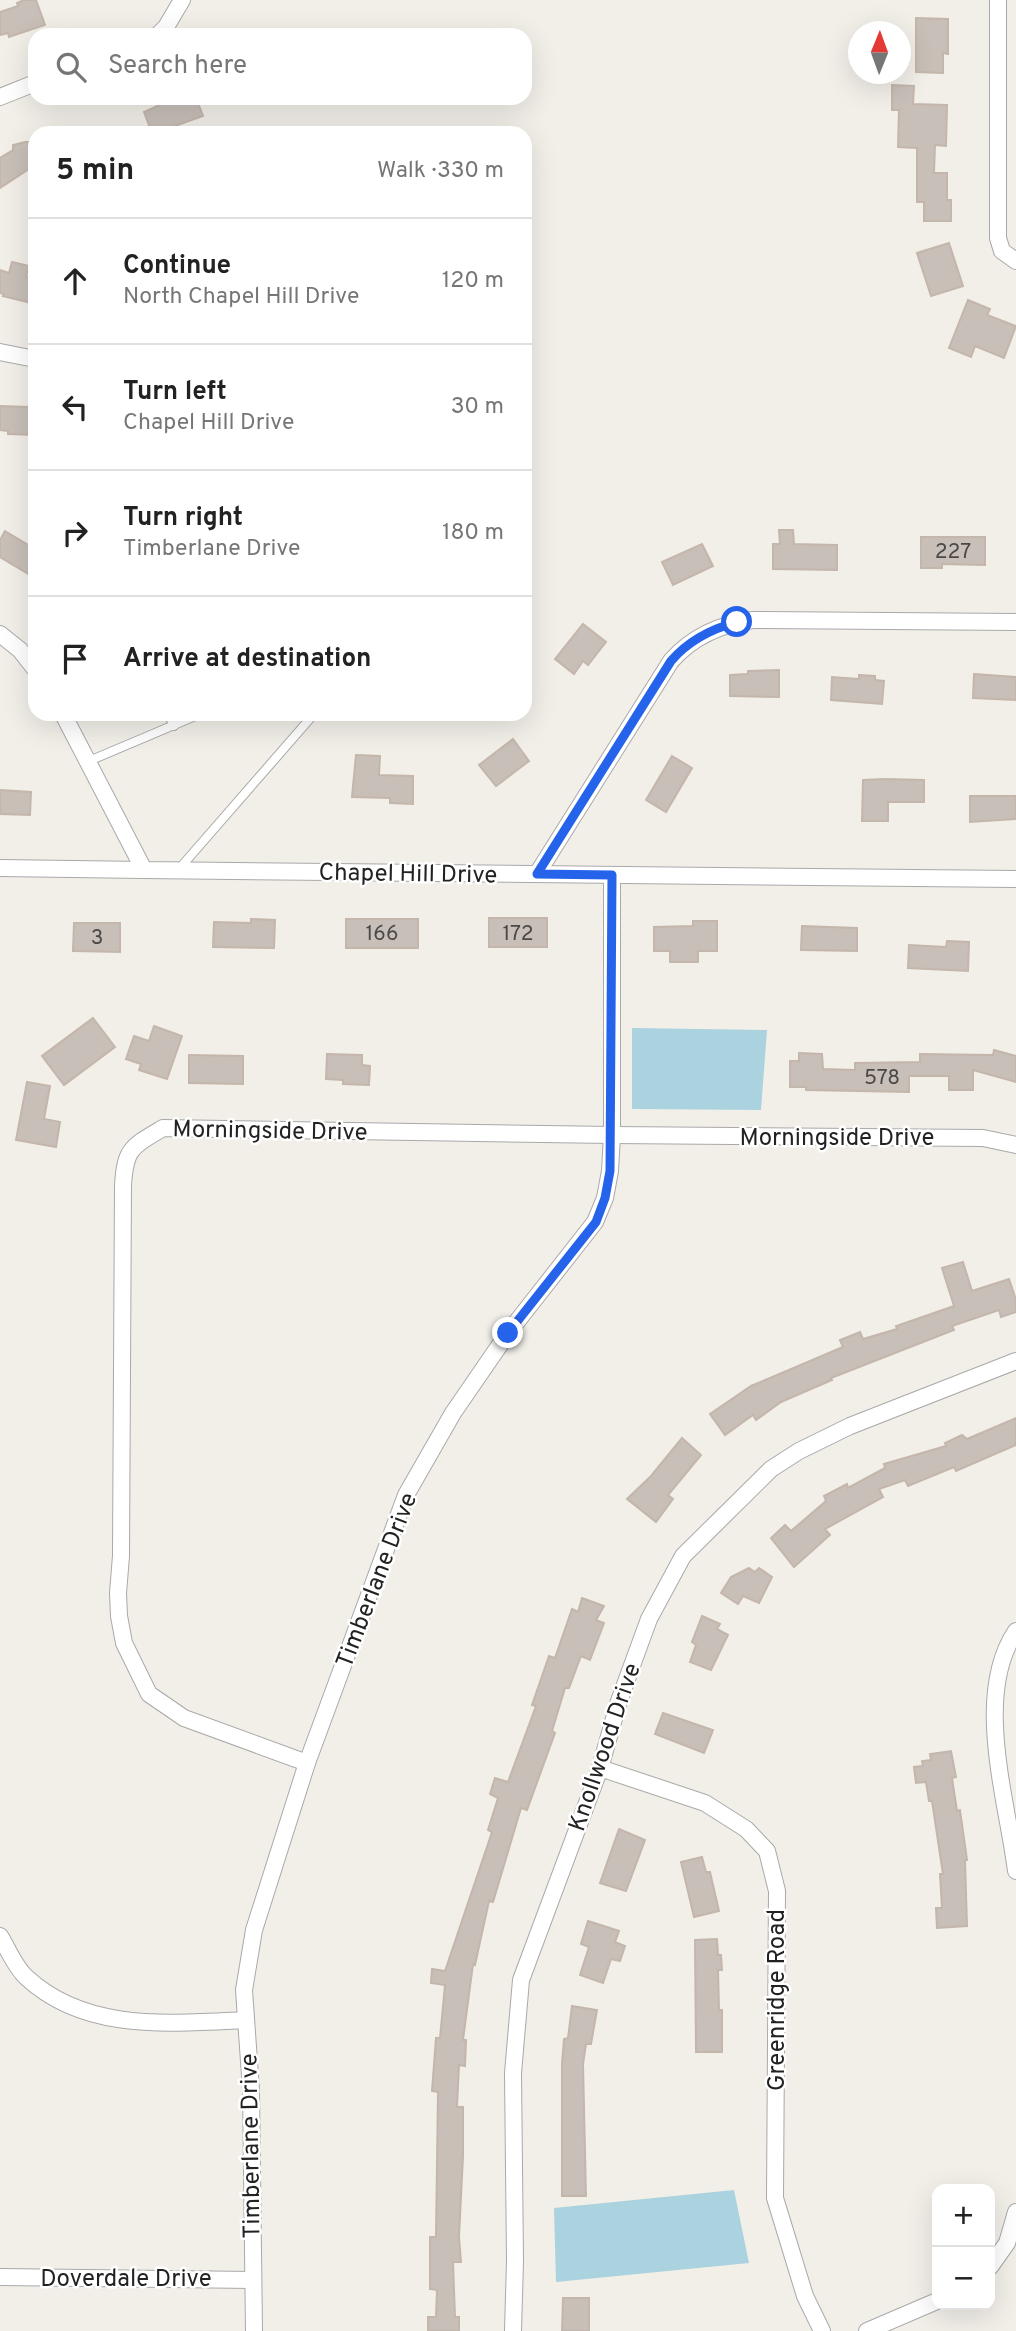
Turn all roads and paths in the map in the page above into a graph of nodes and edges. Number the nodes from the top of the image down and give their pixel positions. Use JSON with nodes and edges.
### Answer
{"nodes":[{"id":1,"x":182,"y":0,"type":"edge"},
{"id":2,"x":998,"y":0,"type":"edge"},
{"id":3,"x":164,"y":28,"type":"edge"},
{"id":4,"x":28,"y":86,"type":"edge"},
{"id":5,"x":0,"y":97,"type":"edge"},
{"id":6,"x":1016,"y":261,"type":"edge"},
{"id":7,"x":0,"y":352,"type":"edge"},
{"id":8,"x":28,"y":358,"type":"edge"},
{"id":9,"x":1016,"y":622,"type":"edge"},
{"id":10,"x":0,"y":634,"type":"edge"},
{"id":11,"x":28,"y":660,"type":"edge"},
{"id":12,"x":67,"y":721,"type":"edge"},
{"id":13,"x":172,"y":721,"type":"edge"},
{"id":14,"x":185,"y":721,"type":"edge"},
{"id":15,"x":308,"y":721,"type":"edge"},
{"id":16,"x":174,"y":726,"type":"junction"},
{"id":17,"x":89,"y":761,"type":"junction"},
{"id":18,"x":0,"y":868,"type":"edge"},
{"id":19,"x":144,"y":870,"type":"junction"},
{"id":20,"x":177,"y":871,"type":"junction"},
{"id":21,"x":537,"y":874,"type":"junction"},
{"id":22,"x":612,"y":875,"type":"junction"},
{"id":23,"x":1016,"y":879,"type":"edge"},
{"id":24,"x":612,"y":1135,"type":"junction"},
{"id":25,"x":1016,"y":1145,"type":"edge"},
{"id":26,"x":1016,"y":1361,"type":"edge"},
{"id":27,"x":1016,"y":1631,"type":"edge"},
{"id":28,"x":307,"y":1763,"type":"junction"},
{"id":29,"x":600,"y":1768,"type":"junction"},
{"id":30,"x":1016,"y":1871,"type":"edge"},
{"id":31,"x":0,"y":1936,"type":"edge"},
{"id":32,"x":246,"y":2020,"type":"junction"},
{"id":33,"x":1016,"y":2212,"type":"edge"},
{"id":34,"x":995,"y":2260,"type":"edge"},
{"id":35,"x":0,"y":2277,"type":"edge"},
{"id":36,"x":253,"y":2280,"type":"junction"},
{"id":37,"x":932,"y":2303,"type":"edge"},
{"id":38,"x":254,"y":2331,"type":"edge"},
{"id":39,"x":513,"y":2331,"type":"edge"},
{"id":40,"x":821,"y":2331,"type":"edge"},
{"id":41,"x":867,"y":2331,"type":"edge"}],
"edges":[{"from":1,"to":3,"type":"street"},
{"from":2,"to":6,"type":"street"},
{"from":4,"to":5,"type":"street"},
{"from":7,"to":8,"type":"street"},
{"from":9,"to":21,"type":"street"},
{"from":10,"to":11,"type":"street"},
{"from":12,"to":17,"type":"street"},
{"from":13,"to":16,"type":"lane"},
{"from":14,"to":16,"type":"lane"},
{"from":15,"to":20,"type":"lane"},
{"from":16,"to":17,"type":"lane"},
{"from":17,"to":19,"type":"street"},
{"from":18,"to":19,"type":"street","name":"Chapel Hill Drive"},
{"from":19,"to":20,"type":"street","name":"Chapel Hill Drive"},
{"from":20,"to":21,"type":"street","name":"Chapel Hill Drive"},
{"from":21,"to":22,"type":"street","name":"Chapel Hill Drive"},
{"from":22,"to":23,"type":"street","name":"Chapel Hill Drive"},
{"from":22,"to":24,"type":"street","name":"Timberlane Drive"},
{"from":24,"to":25,"type":"street","name":"Morningside Drive"},
{"from":24,"to":28,"type":"street","name":"Timberlane Drive"},
{"from":24,"to":28,"type":"street","name":"Morningside Drive"},
{"from":26,"to":29,"type":"street","name":"Knollwood Drive"},
{"from":27,"to":30,"type":"street"},
{"from":28,"to":32,"type":"street","name":"Timberlane Drive"},
{"from":29,"to":39,"type":"street","name":"Knollwood Drive"},
{"from":29,"to":40,"type":"street","name":"Greenridge Road"},
{"from":31,"to":32,"type":"street"},
{"from":32,"to":36,"type":"street","name":"Timberlane Drive"},
{"from":33,"to":34,"type":"street"},
{"from":35,"to":36,"type":"street","name":"Doverdale Drive"},
{"from":36,"to":38,"type":"street","name":"Timberlane Drive"},
{"from":37,"to":41,"type":"street"}]}
